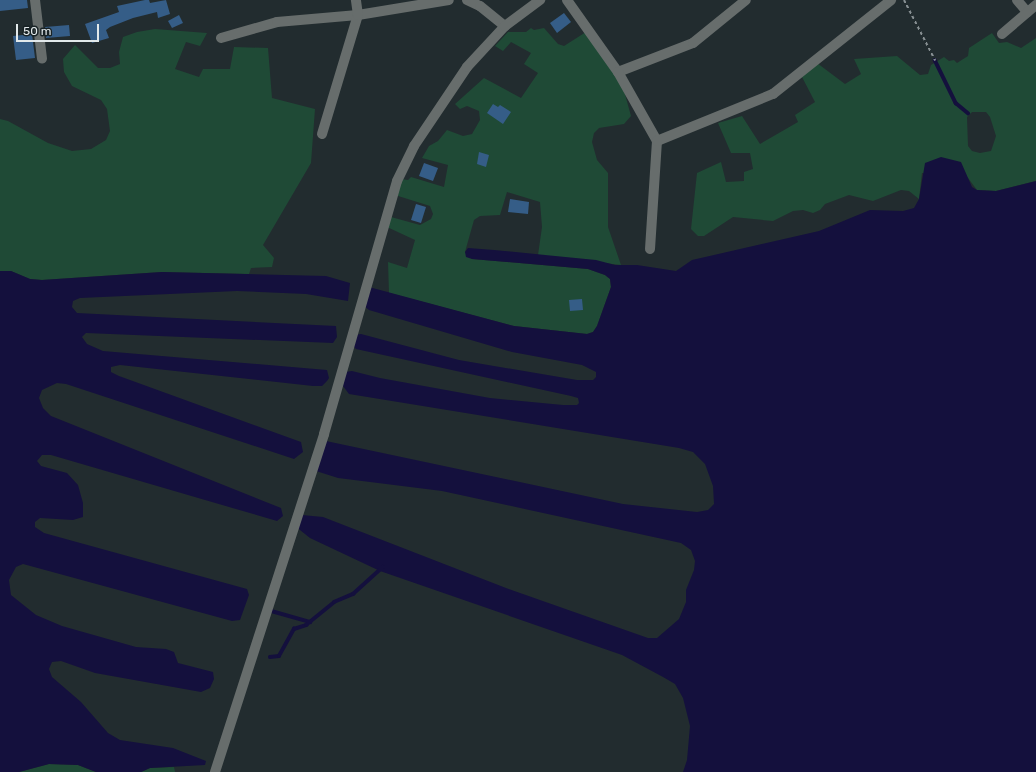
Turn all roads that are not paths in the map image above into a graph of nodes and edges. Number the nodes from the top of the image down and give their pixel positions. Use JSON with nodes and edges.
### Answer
{"nodes":[{"id":1,"x":35,"y":0,"type":"edge"},
{"id":2,"x":356,"y":0,"type":"edge"},
{"id":3,"x":449,"y":0,"type":"edge"},
{"id":4,"x":467,"y":0,"type":"edge"},
{"id":5,"x":540,"y":0,"type":"edge"},
{"id":6,"x":567,"y":0,"type":"edge"},
{"id":7,"x":746,"y":0,"type":"edge"},
{"id":8,"x":891,"y":0,"type":"edge"},
{"id":9,"x":1017,"y":0,"type":"edge"},
{"id":10,"x":1036,"y":4,"type":"edge"},
{"id":11,"x":1027,"y":12,"type":"junction"},
{"id":12,"x":358,"y":15,"type":"junction"},
{"id":13,"x":505,"y":26,"type":"junction"},
{"id":14,"x":1002,"y":34,"type":"dead end"},
{"id":15,"x":221,"y":38,"type":"dead end"},
{"id":16,"x":42,"y":59,"type":"dead end"},
{"id":17,"x":618,"y":72,"type":"junction"},
{"id":18,"x":322,"y":134,"type":"dead end"},
{"id":19,"x":657,"y":141,"type":"junction"},
{"id":20,"x":650,"y":249,"type":"dead end"},
{"id":21,"x":215,"y":772,"type":"edge"}],
"edges":[{"from":1,"to":16,"type":"street"},
{"from":2,"to":12,"type":"street"},
{"from":3,"to":12,"type":"street"},
{"from":4,"to":13,"type":"street"},
{"from":5,"to":13,"type":"street"},
{"from":6,"to":17,"type":"street"},
{"from":7,"to":17,"type":"street"},
{"from":8,"to":19,"type":"street"},
{"from":9,"to":11,"type":"street"},
{"from":10,"to":11,"type":"street"},
{"from":11,"to":14,"type":"street"},
{"from":12,"to":15,"type":"street"},
{"from":12,"to":18,"type":"street"},
{"from":13,"to":21,"type":"street"},
{"from":17,"to":19,"type":"street"},
{"from":19,"to":20,"type":"street"}]}
